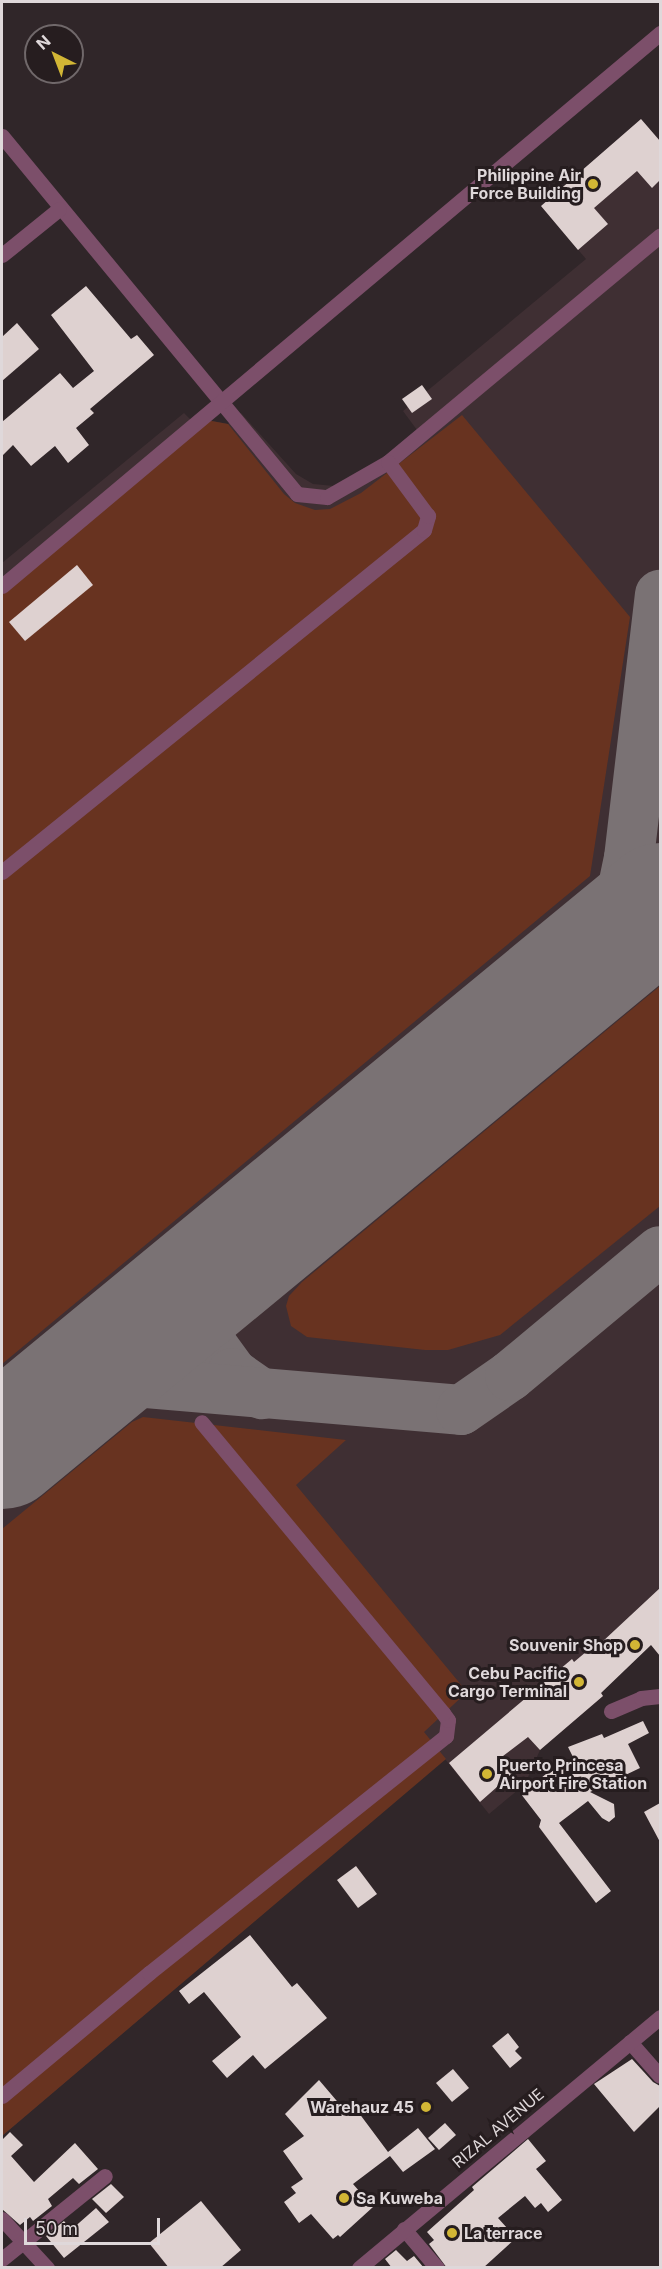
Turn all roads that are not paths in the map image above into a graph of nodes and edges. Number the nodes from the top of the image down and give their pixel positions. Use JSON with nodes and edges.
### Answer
{"nodes":[{"id":1,"x":660,"y":33,"type":"edge"},
{"id":2,"x":2,"y":136,"type":"edge"},
{"id":3,"x":59,"y":209,"type":"junction"},
{"id":4,"x":660,"y":235,"type":"edge"},
{"id":5,"x":2,"y":255,"type":"edge"},
{"id":6,"x":217,"y":401,"type":"junction"},
{"id":7,"x":388,"y":462,"type":"junction"},
{"id":8,"x":2,"y":586,"type":"edge"},
{"id":9,"x":2,"y":872,"type":"edge"},
{"id":10,"x":201,"y":1422,"type":"dead end"},
{"id":11,"x":660,"y":1696,"type":"edge"},
{"id":12,"x":611,"y":1711,"type":"dead end"},
{"id":13,"x":660,"y":2017,"type":"edge"},
{"id":14,"x":630,"y":2042,"type":"junction"},
{"id":15,"x":660,"y":2076,"type":"edge"},
{"id":16,"x":2,"y":2096,"type":"edge"},
{"id":17,"x":105,"y":2176,"type":"dead end"},
{"id":18,"x":2,"y":2219,"type":"edge"},
{"id":19,"x":404,"y":2229,"type":"junction"},
{"id":20,"x":24,"y":2242,"type":"junction"},
{"id":21,"x":2,"y":2259,"type":"edge"},
{"id":22,"x":47,"y":2268,"type":"edge"},
{"id":23,"x":359,"y":2268,"type":"edge"},
{"id":24,"x":437,"y":2268,"type":"edge"}],
"edges":[{"from":1,"to":6,"type":"street"},
{"from":2,"to":3,"type":"street"},
{"from":3,"to":5,"type":"street"},
{"from":3,"to":6,"type":"street"},
{"from":4,"to":7,"type":"street"},
{"from":6,"to":7,"type":"street"},
{"from":6,"to":8,"type":"street"},
{"from":7,"to":9,"type":"street"},
{"from":10,"to":16,"type":"street"},
{"from":11,"to":12,"type":"street"},
{"from":13,"to":14,"type":"street","name":"RIZAL AVENUE"},
{"from":14,"to":15,"type":"street"},
{"from":14,"to":19,"type":"street","name":"RIZAL AVENUE"},
{"from":17,"to":20,"type":"street"},
{"from":18,"to":20,"type":"street"},
{"from":19,"to":23,"type":"street","name":"RIZAL AVENUE"},
{"from":19,"to":24,"type":"street"},
{"from":20,"to":21,"type":"street"},
{"from":20,"to":22,"type":"street"}]}
